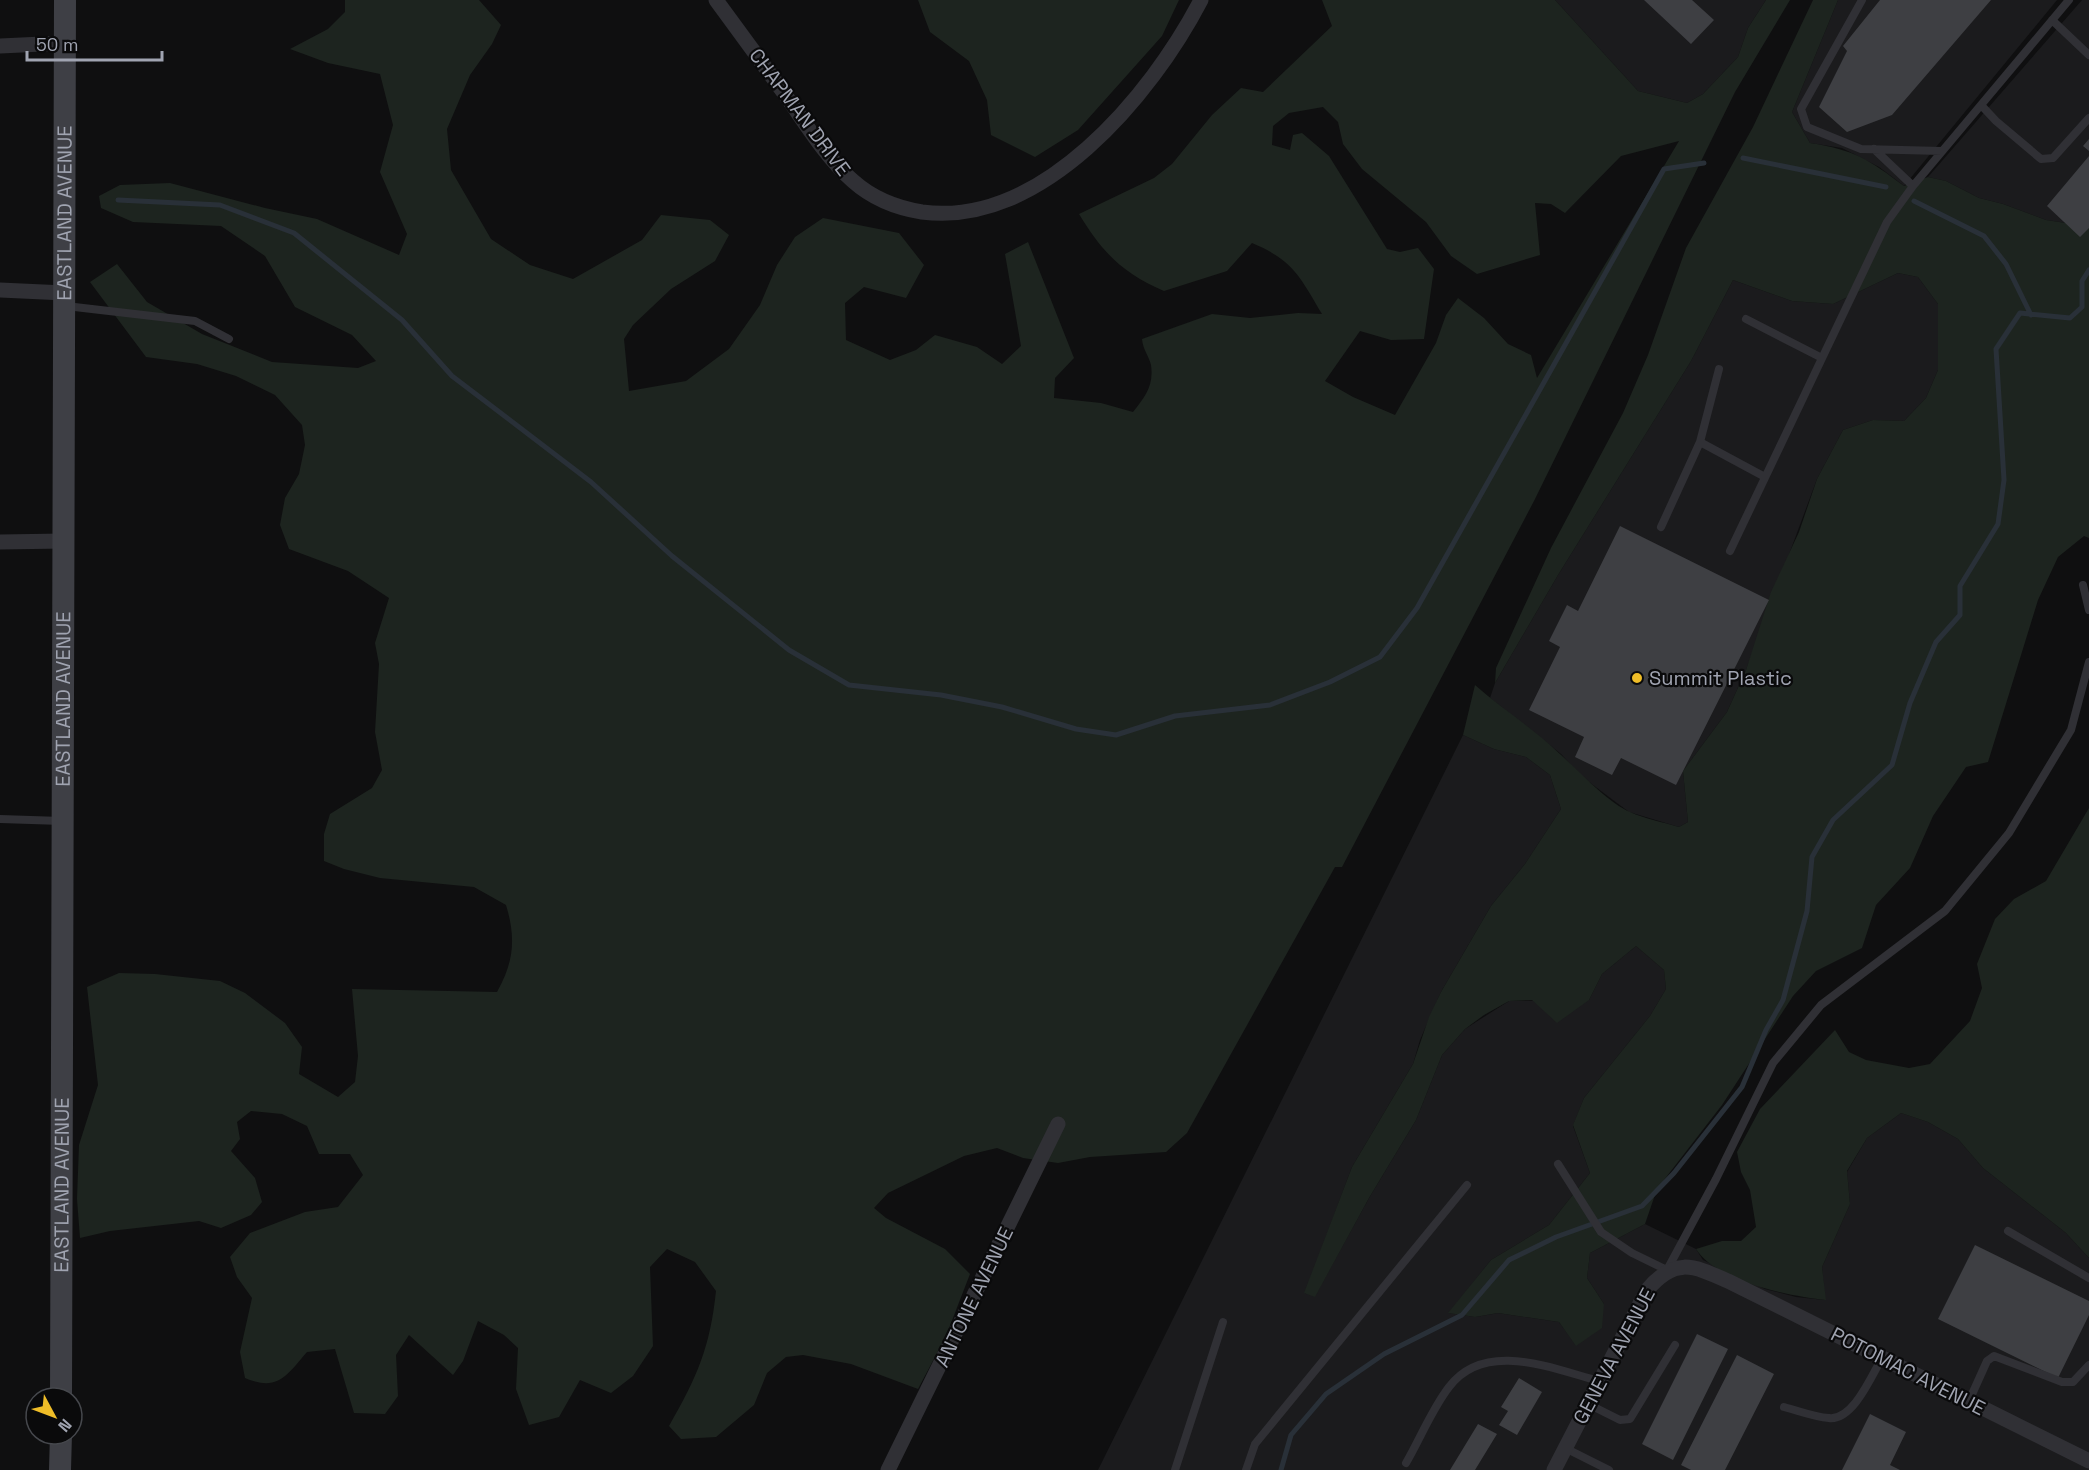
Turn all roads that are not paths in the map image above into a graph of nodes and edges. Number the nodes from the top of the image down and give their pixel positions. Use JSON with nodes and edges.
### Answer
{"nodes":[{"id":1,"x":65,"y":0,"type":"edge"},
{"id":2,"x":716,"y":0,"type":"edge"},
{"id":3,"x":1201,"y":0,"type":"edge"},
{"id":4,"x":1862,"y":0,"type":"edge"},
{"id":5,"x":2069,"y":0,"type":"edge"},
{"id":6,"x":2052,"y":20,"type":"junction"},
{"id":7,"x":64,"y":43,"type":"junction"},
{"id":8,"x":0,"y":46,"type":"edge"},
{"id":9,"x":2089,"y":55,"type":"edge"},
{"id":10,"x":1981,"y":105,"type":"junction"},
{"id":11,"x":2089,"y":118,"type":"edge"},
{"id":12,"x":1874,"y":149,"type":"junction"},
{"id":13,"x":1942,"y":151,"type":"junction"},
{"id":14,"x":1913,"y":186,"type":"junction"},
{"id":15,"x":0,"y":290,"type":"edge"},
{"id":16,"x":65,"y":299,"type":"junction"},
{"id":17,"x":1746,"y":320,"type":"dead end"},
{"id":18,"x":229,"y":339,"type":"dead end"},
{"id":19,"x":1822,"y":358,"type":"junction"},
{"id":20,"x":1719,"y":369,"type":"dead end"},
{"id":21,"x":1700,"y":442,"type":"junction"},
{"id":22,"x":1766,"y":477,"type":"junction"},
{"id":23,"x":1661,"y":527,"type":"dead end"},
{"id":24,"x":63,"y":541,"type":"junction"},
{"id":25,"x":0,"y":542,"type":"edge"},
{"id":26,"x":1730,"y":551,"type":"dead end"},
{"id":27,"x":2083,"y":585,"type":"dead end"},
{"id":28,"x":2089,"y":610,"type":"edge"},
{"id":29,"x":2089,"y":662,"type":"edge"},
{"id":30,"x":0,"y":819,"type":"edge"},
{"id":31,"x":63,"y":821,"type":"junction"},
{"id":32,"x":1058,"y":1124,"type":"dead end"},
{"id":33,"x":1558,"y":1164,"type":"dead end"},
{"id":34,"x":1467,"y":1185,"type":"dead end"},
{"id":35,"x":2008,"y":1231,"type":"dead end"},
{"id":36,"x":1666,"y":1270,"type":"junction"},
{"id":37,"x":2089,"y":1278,"type":"edge"},
{"id":38,"x":1728,"y":1281,"type":"joint"},
{"id":39,"x":1223,"y":1322,"type":"dead end"},
{"id":40,"x":1675,"y":1345,"type":"dead end"},
{"id":41,"x":1882,"y":1358,"type":"junction"},
{"id":42,"x":2089,"y":1365,"type":"edge"},
{"id":43,"x":1599,"y":1381,"type":"junction"},
{"id":44,"x":61,"y":1386,"type":"edge"},
{"id":45,"x":1969,"y":1401,"type":"junction"},
{"id":46,"x":1588,"y":1404,"type":"junction"},
{"id":47,"x":1784,"y":1407,"type":"dead end"},
{"id":48,"x":61,"y":1446,"type":"edge"},
{"id":49,"x":1565,"y":1448,"type":"junction"},
{"id":50,"x":2089,"y":1461,"type":"edge"},
{"id":51,"x":1406,"y":1463,"type":"dead end"},
{"id":52,"x":60,"y":1470,"type":"edge"},
{"id":53,"x":888,"y":1470,"type":"edge"},
{"id":54,"x":1175,"y":1470,"type":"edge"},
{"id":55,"x":1246,"y":1470,"type":"edge"},
{"id":56,"x":1554,"y":1470,"type":"edge"},
{"id":57,"x":1609,"y":1470,"type":"edge"}],
"edges":[{"from":1,"to":7,"type":"street","name":"EASTLAND AVENUE"},
{"from":2,"to":3,"type":"street","name":"CHAPMAN DRIVE"},
{"from":4,"to":12,"type":"lane"},
{"from":5,"to":6,"type":"lane"},
{"from":6,"to":9,"type":"lane"},
{"from":6,"to":10,"type":"lane"},
{"from":7,"to":8,"type":"street"},
{"from":7,"to":16,"type":"street","name":"EASTLAND AVENUE"},
{"from":10,"to":11,"type":"lane"},
{"from":10,"to":13,"type":"lane"},
{"from":12,"to":13,"type":"lane"},
{"from":12,"to":14,"type":"lane"},
{"from":13,"to":14,"type":"lane"},
{"from":14,"to":19,"type":"lane"},
{"from":15,"to":16,"type":"street"},
{"from":16,"to":18,"type":"lane"},
{"from":16,"to":24,"type":"street","name":"EASTLAND AVENUE"},
{"from":17,"to":19,"type":"lane"},
{"from":19,"to":22,"type":"lane"},
{"from":20,"to":21,"type":"lane"},
{"from":21,"to":22,"type":"lane"},
{"from":21,"to":23,"type":"lane"},
{"from":22,"to":26,"type":"lane"},
{"from":24,"to":25,"type":"street"},
{"from":24,"to":31,"type":"street","name":"EASTLAND AVENUE"},
{"from":27,"to":28,"type":"lane"},
{"from":29,"to":36,"type":"lane"},
{"from":30,"to":31,"type":"lane"},
{"from":31,"to":44,"type":"street","name":"EASTLAND AVENUE"},
{"from":32,"to":53,"type":"street","name":"ANTONE AVENUE"},
{"from":33,"to":36,"type":"lane"},
{"from":34,"to":55,"type":"lane"},
{"from":35,"to":37,"type":"lane"},
{"from":36,"to":38,"type":"street","name":"GENEVA AVENUE"},
{"from":36,"to":43,"type":"street","name":"GENEVA AVENUE"},
{"from":38,"to":41,"type":"street","name":"POTOMAC AVENUE"},
{"from":39,"to":54,"type":"lane"},
{"from":40,"to":46,"type":"lane"},
{"from":41,"to":45,"type":"street","name":"POTOMAC AVENUE"},
{"from":41,"to":47,"type":"lane"},
{"from":42,"to":45,"type":"lane"},
{"from":43,"to":46,"type":"street","name":"GENEVA AVENUE"},
{"from":43,"to":51,"type":"lane"},
{"from":45,"to":50,"type":"street","name":"POTOMAC AVENUE"},
{"from":46,"to":49,"type":"street","name":"GENEVA AVENUE"},
{"from":48,"to":52,"type":"street"},
{"from":49,"to":56,"type":"street","name":"GENEVA AVENUE"},
{"from":49,"to":57,"type":"lane"}]}
